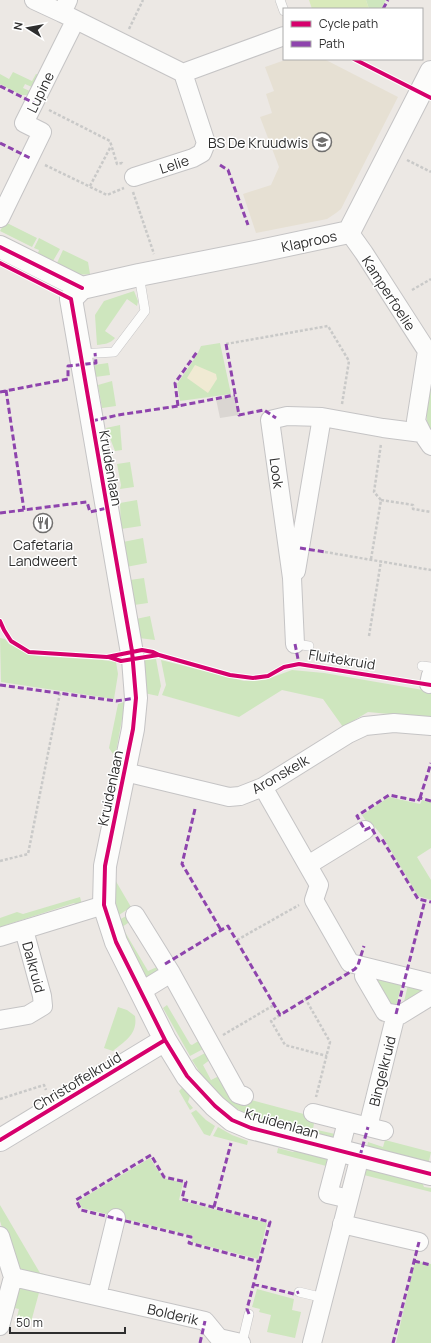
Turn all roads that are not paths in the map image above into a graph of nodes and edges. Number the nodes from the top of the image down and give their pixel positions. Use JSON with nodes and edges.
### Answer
{"nodes":[{"id":1,"x":34,"y":0,"type":"edge"},
{"id":2,"x":68,"y":11,"type":"edge"},
{"id":3,"x":283,"y":36,"type":"edge"},
{"id":4,"x":431,"y":72,"type":"edge"},
{"id":5,"x":183,"y":73,"type":"junction"},
{"id":6,"x":128,"y":180,"type":"road end"},
{"id":7,"x":0,"y":218,"type":"edge"},
{"id":8,"x":349,"y":232,"type":"junction"},
{"id":9,"x":0,"y":247,"type":"edge"},
{"id":10,"x":0,"y":263,"type":"edge"},
{"id":11,"x":139,"y":275,"type":"junction"},
{"id":12,"x":76,"y":294,"type":"junction"},
{"id":13,"x":429,"y":350,"type":"edge"},
{"id":14,"x":80,"y":354,"type":"junction"},
{"id":15,"x":322,"y":417,"type":"junction"},
{"id":16,"x":426,"y":439,"type":"edge"},
{"id":17,"x":292,"y":578,"type":"junction"},
{"id":18,"x":302,"y":645,"type":"dead end"},
{"id":19,"x":431,"y":726,"type":"edge"},
{"id":20,"x":125,"y":772,"type":"junction"},
{"id":21,"x":263,"y":787,"type":"junction"},
{"id":22,"x":365,"y":830,"type":"dead end"},
{"id":23,"x":308,"y":865,"type":"junction"},
{"id":24,"x":104,"y":905,"type":"junction"},
{"id":25,"x":135,"y":915,"type":"dead end"},
{"id":26,"x":24,"y":930,"type":"junction"},
{"id":27,"x":0,"y":937,"type":"edge"},
{"id":28,"x":366,"y":967,"type":"junction"},
{"id":29,"x":171,"y":973,"type":"junction"},
{"id":30,"x":431,"y":983,"type":"edge"},
{"id":31,"x":140,"y":992,"type":"junction"},
{"id":32,"x":431,"y":996,"type":"edge"},
{"id":33,"x":396,"y":1014,"type":"junction"},
{"id":34,"x":0,"y":1020,"type":"edge"},
{"id":35,"x":164,"y":1040,"type":"junction"},
{"id":36,"x":244,"y":1096,"type":"dead end"},
{"id":37,"x":312,"y":1113,"type":"road end"},
{"id":38,"x":347,"y":1122,"type":"junction"},
{"id":39,"x":376,"y":1129,"type":"joint"},
{"id":40,"x":0,"y":1140,"type":"edge"},
{"id":41,"x":339,"y":1150,"type":"junction"},
{"id":42,"x":360,"y":1156,"type":"junction"},
{"id":43,"x":431,"y":1174,"type":"edge"},
{"id":44,"x":349,"y":1199,"type":"junction"},
{"id":45,"x":116,"y":1218,"type":"dead end"},
{"id":46,"x":342,"y":1224,"type":"junction"},
{"id":47,"x":0,"y":1236,"type":"edge"},
{"id":48,"x":419,"y":1242,"type":"dead end"},
{"id":49,"x":13,"y":1277,"type":"junction"},
{"id":50,"x":299,"y":1292,"type":"dead end"},
{"id":51,"x":97,"y":1296,"type":"junction"},
{"id":52,"x":324,"y":1298,"type":"junction"},
{"id":53,"x":249,"y":1314,"type":"dead end"},
{"id":54,"x":0,"y":1326,"type":"edge"},
{"id":55,"x":242,"y":1343,"type":"edge"},
{"id":56,"x":312,"y":1343,"type":"edge"}],
"edges":[{"from":1,"to":2,"type":"street"},
{"from":2,"to":5,"type":"street"},
{"from":2,"to":7,"type":"street","name":"Lupine"},
{"from":3,"to":5,"type":"street"},
{"from":4,"to":8,"type":"street","name":"Klaproos"},
{"from":5,"to":6,"type":"street","name":"Lelie"},
{"from":8,"to":11,"type":"street","name":"Klaproos"},
{"from":8,"to":13,"type":"street","name":"Kamperfoelie"},
{"from":9,"to":12,"type":"street"},
{"from":10,"to":12,"type":"street"},
{"from":11,"to":12,"type":"street","name":"Klaproos"},
{"from":11,"to":14,"type":"lane"},
{"from":12,"to":14,"type":"street","name":"Kruidenlaan"},
{"from":13,"to":16,"type":"street","name":"Kamperfoelie"},
{"from":14,"to":20,"type":"street","name":"Kruidenlaan"},
{"from":15,"to":16,"type":"street","name":"Look"},
{"from":15,"to":17,"type":"street","name":"Look"},
{"from":15,"to":17,"type":"street","name":"Look"},
{"from":17,"to":18,"type":"street","name":"Look"},
{"from":19,"to":21,"type":"street","name":"Aronskelk"},
{"from":20,"to":21,"type":"street","name":"Aronskelk"},
{"from":20,"to":24,"type":"street","name":"Kruidenlaan"},
{"from":21,"to":23,"type":"street"},
{"from":22,"to":23,"type":"street"},
{"from":23,"to":28,"type":"street"},
{"from":24,"to":26,"type":"street"},
{"from":24,"to":31,"type":"street","name":"Kruidenlaan"},
{"from":25,"to":29,"type":"street","name":"Kruidenlaan"},
{"from":26,"to":27,"type":"street"},
{"from":26,"to":34,"type":"street","name":"Dalkruid"},
{"from":28,"to":30,"type":"street"},
{"from":28,"to":33,"type":"street"},
{"from":29,"to":31,"type":"street"},
{"from":29,"to":36,"type":"street","name":"Kruidenlaan"},
{"from":31,"to":35,"type":"street","name":"Kruidenlaan"},
{"from":32,"to":33,"type":"street"},
{"from":33,"to":39,"type":"street","name":"Bingelkruid"},
{"from":35,"to":40,"type":"street","name":"Christoffelkruid"},
{"from":35,"to":41,"type":"street","name":"Kruidenlaan"},
{"from":37,"to":38,"type":"street","name":"Kruidenlaan"},
{"from":38,"to":39,"type":"street","name":"Kruidenlaan"},
{"from":38,"to":41,"type":"street"},
{"from":41,"to":42,"type":"street","name":"Kruidenlaan"},
{"from":41,"to":44,"type":"street"},
{"from":42,"to":43,"type":"street","name":"Kruidenlaan"},
{"from":42,"to":44,"type":"street"},
{"from":44,"to":46,"type":"street"},
{"from":45,"to":51,"type":"street"},
{"from":46,"to":48,"type":"street"},
{"from":46,"to":52,"type":"street"},
{"from":47,"to":49,"type":"street"},
{"from":49,"to":51,"type":"street","name":"Bolderik"},
{"from":49,"to":54,"type":"street"},
{"from":50,"to":52,"type":"lane"},
{"from":51,"to":55,"type":"street","name":"Bolderik"},
{"from":52,"to":56,"type":"street"},
{"from":53,"to":55,"type":"lane"}]}
